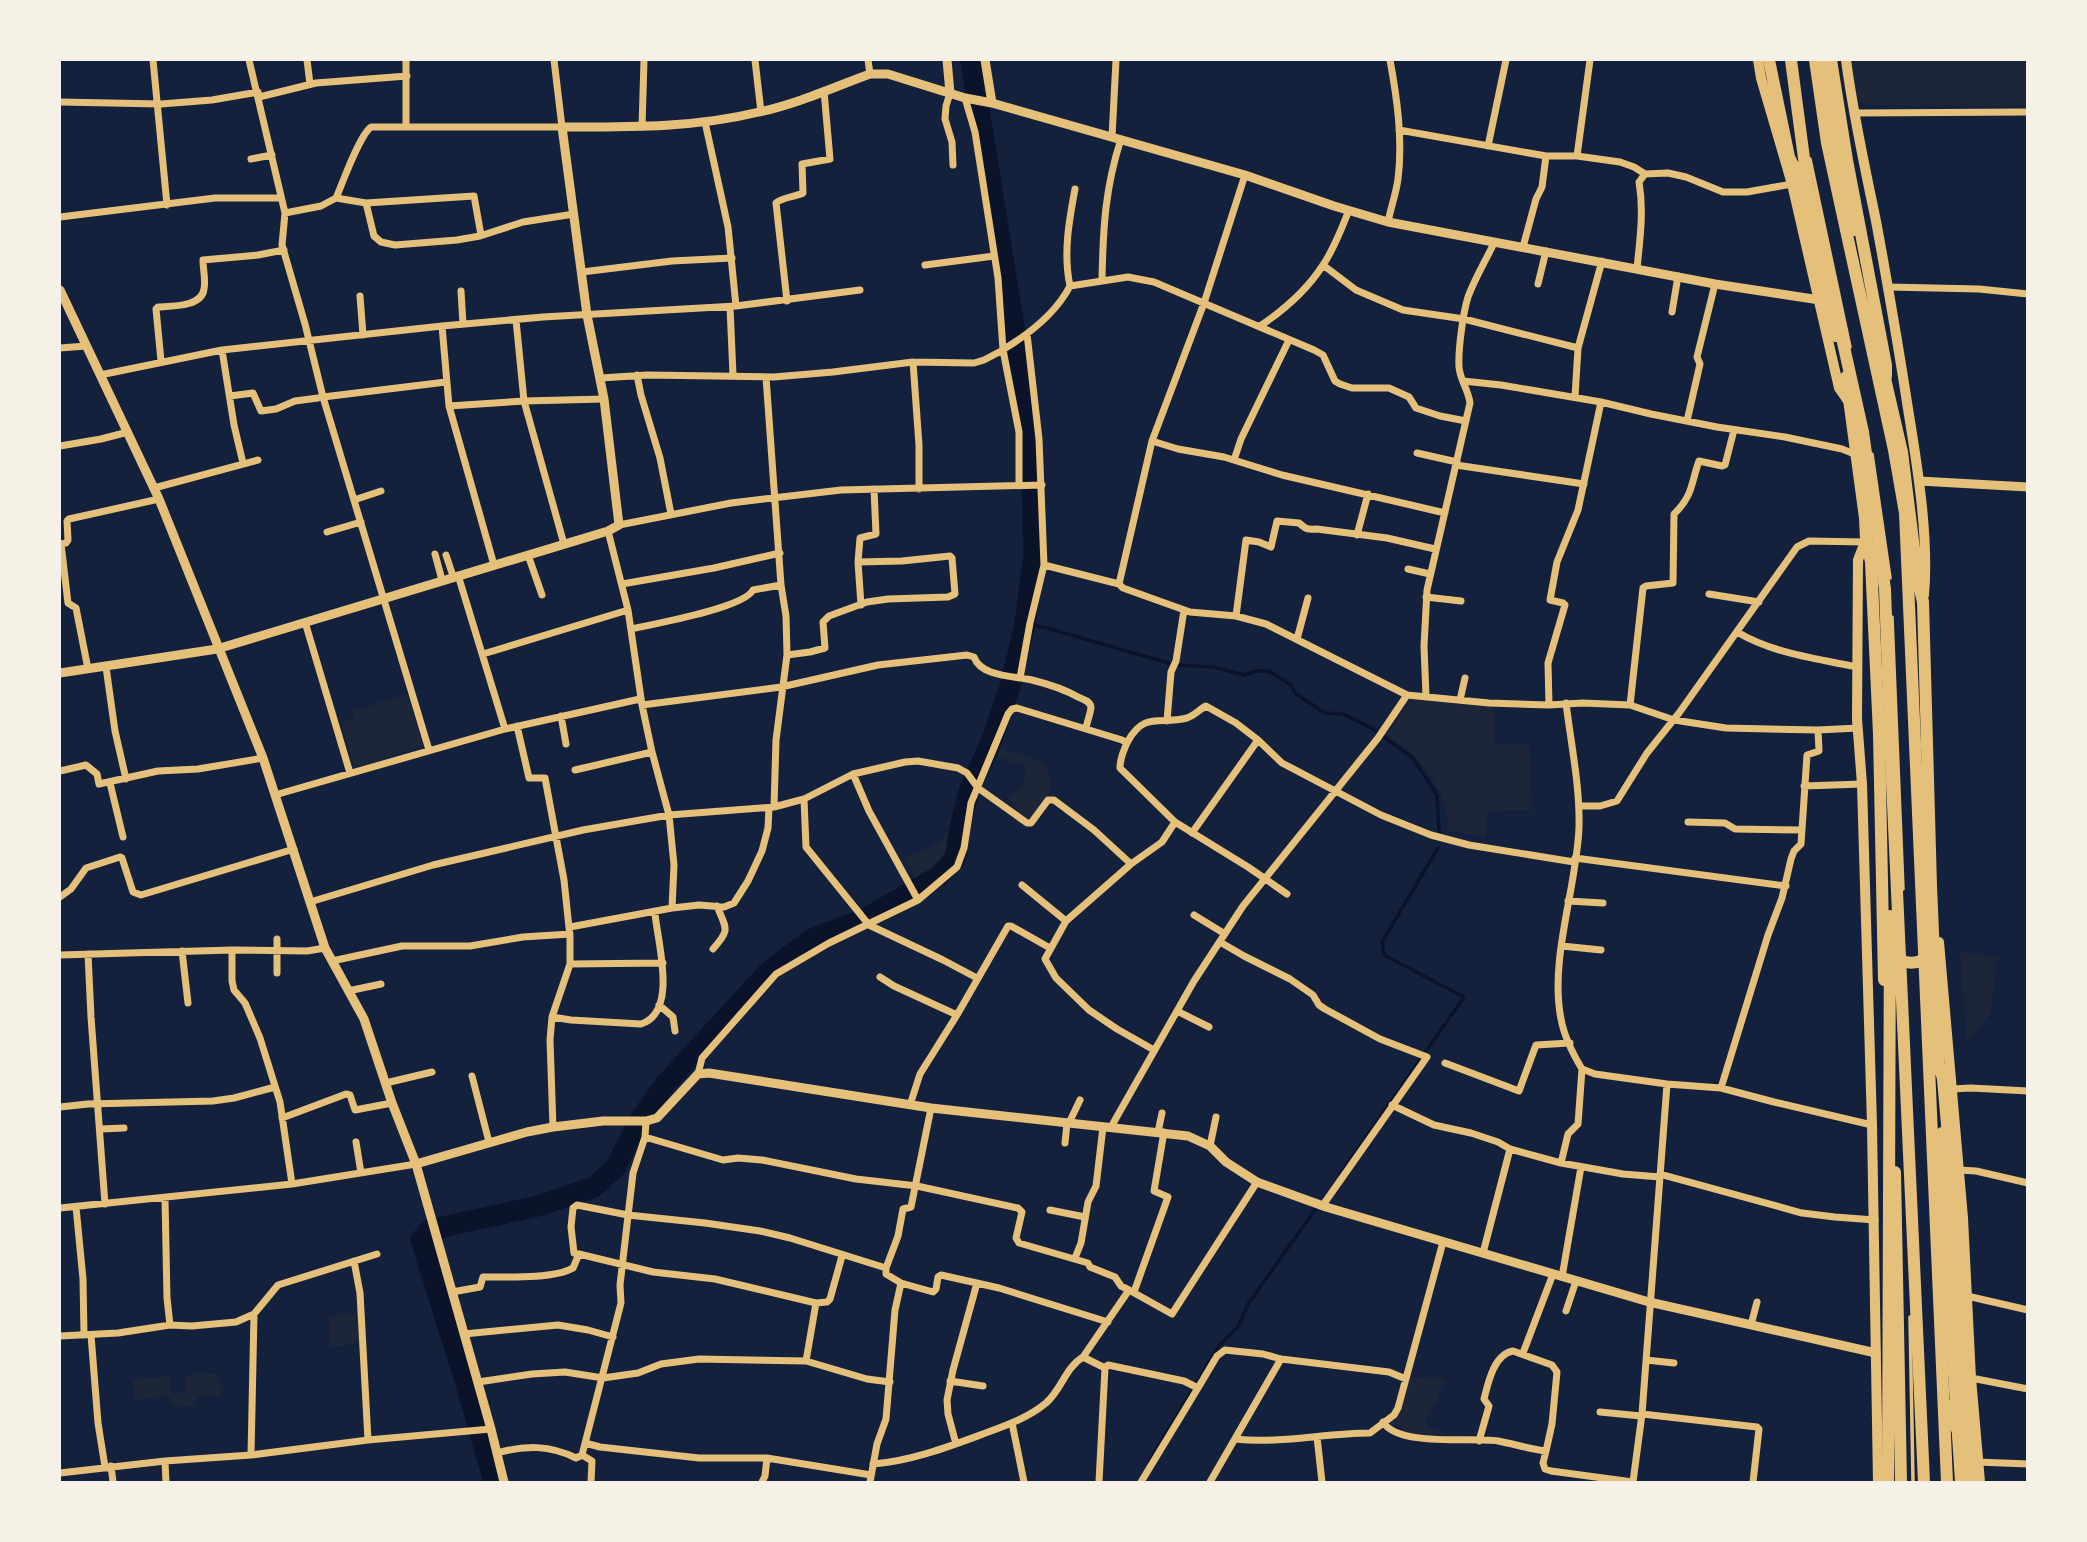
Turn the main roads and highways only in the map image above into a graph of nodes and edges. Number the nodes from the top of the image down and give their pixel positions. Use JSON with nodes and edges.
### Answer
{"nodes":[{"id":1,"x":1758,"y":60,"type":"edge"},
{"id":2,"x":1772,"y":60,"type":"edge"},
{"id":3,"x":1793,"y":60,"type":"edge"},
{"id":4,"x":1814,"y":60,"type":"edge"},
{"id":5,"x":1823,"y":60,"type":"edge"},
{"id":6,"x":1831,"y":60,"type":"edge"},
{"id":7,"x":1846,"y":60,"type":"edge"},
{"id":8,"x":1807,"y":181,"type":"junction"},
{"id":9,"x":1881,"y":394,"type":"junction"},
{"id":10,"x":1848,"y":402,"type":"junction"},
{"id":11,"x":1865,"y":540,"type":"junction"},
{"id":12,"x":1923,"y":602,"type":"junction"},
{"id":13,"x":1891,"y":760,"type":"junction"},
{"id":14,"x":1931,"y":886,"type":"junction"},
{"id":15,"x":1933,"y":950,"type":"junction"},
{"id":16,"x":1883,"y":951,"type":"junction"},
{"id":17,"x":1929,"y":1051,"type":"junction"},
{"id":18,"x":1878,"y":1482,"type":"edge"},
{"id":19,"x":1888,"y":1482,"type":"edge"},
{"id":20,"x":1901,"y":1482,"type":"edge"},
{"id":21,"x":1924,"y":1482,"type":"edge"},
{"id":22,"x":1947,"y":1482,"type":"edge"},
{"id":23,"x":1958,"y":1482,"type":"edge"},
{"id":24,"x":1970,"y":1482,"type":"edge"},
{"id":25,"x":1980,"y":1482,"type":"edge"}],
"edges":[{"from":1,"to":10,"type":"main road"},
{"from":2,"to":8,"type":"highway"},
{"from":2,"to":10,"type":"highway"},
{"from":3,"to":8,"type":"highway"},
{"from":4,"to":9,"type":"highway"},
{"from":5,"to":12,"type":"highway"},
{"from":6,"to":9,"type":"highway"},
{"from":7,"to":12,"type":"main road"},
{"from":8,"to":13,"type":"highway"},
{"from":9,"to":17,"type":"highway"},
{"from":10,"to":11,"type":"highway"},
{"from":11,"to":16,"type":"highway"},
{"from":11,"to":18,"type":"main road"},
{"from":12,"to":14,"type":"highway"},
{"from":13,"to":19,"type":"highway"},
{"from":13,"to":21,"type":"highway"},
{"from":14,"to":15,"type":"highway"},
{"from":14,"to":25,"type":"main road"},
{"from":15,"to":16,"type":"highway"},
{"from":15,"to":23,"type":"highway"},
{"from":16,"to":20,"type":"highway"},
{"from":17,"to":22,"type":"highway"},
{"from":17,"to":24,"type":"highway"}]}
